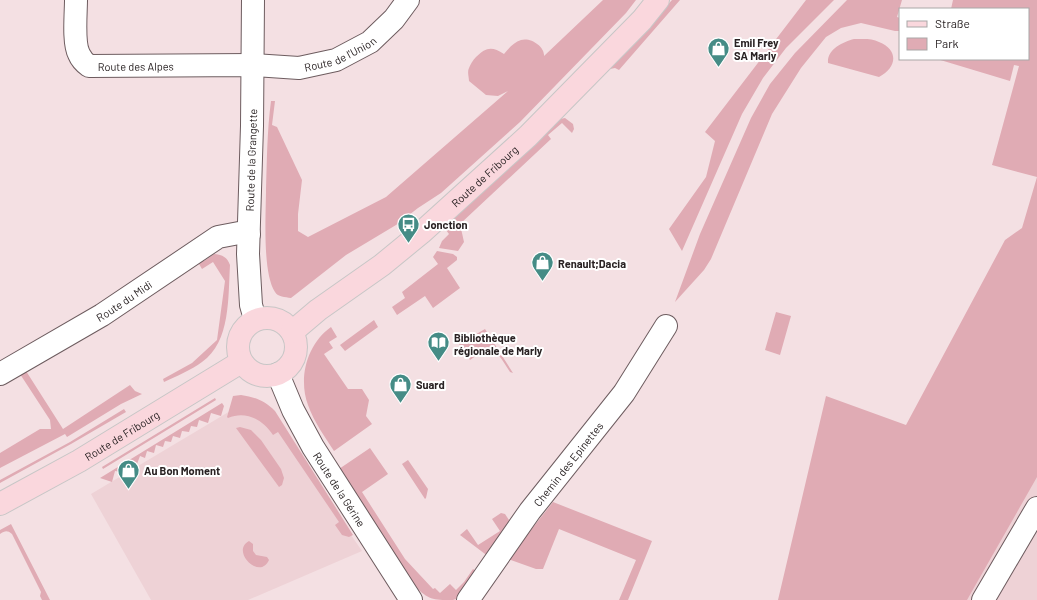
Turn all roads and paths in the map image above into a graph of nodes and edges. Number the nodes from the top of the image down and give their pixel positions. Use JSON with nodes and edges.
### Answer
{"nodes":[{"id":1,"x":76,"y":0,"type":"edge"},
{"id":2,"x":253,"y":0,"type":"edge"},
{"id":3,"x":408,"y":0,"type":"edge"},
{"id":4,"x":658,"y":0,"type":"edge"},
{"id":5,"x":253,"y":65,"type":"junction"},
{"id":6,"x":249,"y":234,"type":"junction"},
{"id":7,"x":255,"y":319,"type":"junction"},
{"id":8,"x":666,"y":326,"type":"dead end"},
{"id":9,"x":292,"y":332,"type":"junction"},
{"id":10,"x":241,"y":362,"type":"junction"},
{"id":11,"x":0,"y":374,"type":"edge"},
{"id":12,"x":278,"y":374,"type":"junction"},
{"id":13,"x":0,"y":504,"type":"edge"},
{"id":14,"x":1037,"y":508,"type":"edge"},
{"id":15,"x":411,"y":600,"type":"edge"},
{"id":16,"x":468,"y":600,"type":"edge"},
{"id":17,"x":983,"y":600,"type":"edge"}],
"edges":[{"from":1,"to":5,"type":"street","name":"Route des Alpes"},
{"from":2,"to":5,"type":"street","name":"Route de la Grangette"},
{"from":3,"to":5,"type":"street","name":"Route de l'Union"},
{"from":4,"to":9,"type":"main road","name":"Route de Fribourg"},
{"from":5,"to":6,"type":"street","name":"Route de la Grangette"},
{"from":6,"to":7,"type":"street","name":"Route de la Grangette"},
{"from":6,"to":11,"type":"street","name":"Route du Midi"},
{"from":7,"to":9,"type":"main road"},
{"from":7,"to":10,"type":"main road"},
{"from":8,"to":16,"type":"street","name":"Chemin des Epinettes"},
{"from":9,"to":12,"type":"main road"},
{"from":10,"to":12,"type":"main road"},
{"from":10,"to":13,"type":"main road","name":"Route de Fribourg"},
{"from":12,"to":15,"type":"street","name":"Route de la Gérine"},
{"from":14,"to":17,"type":"street"}]}
